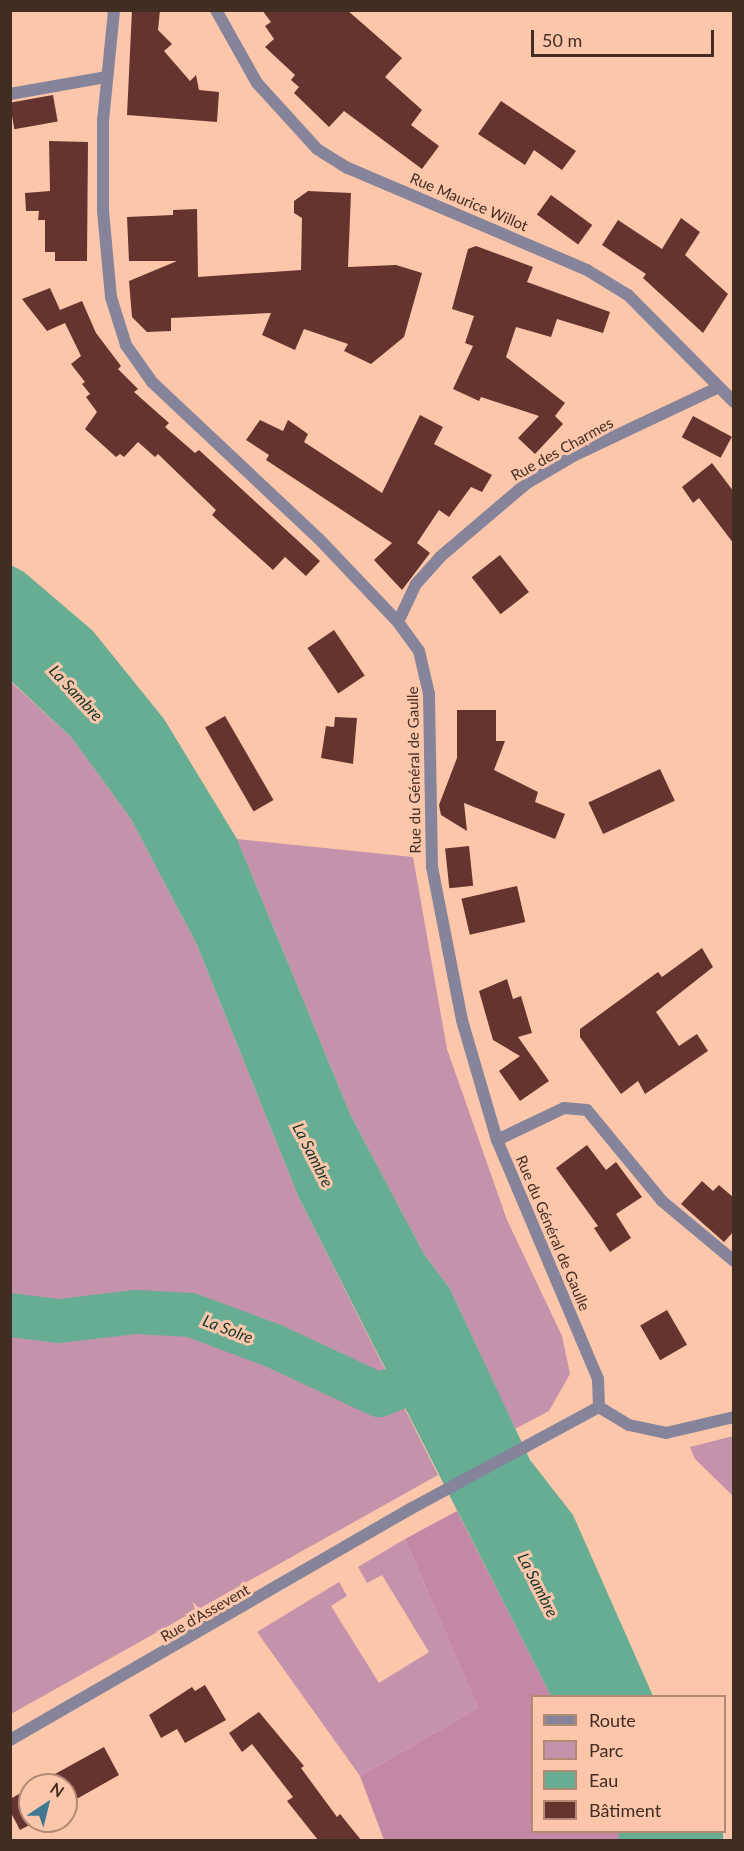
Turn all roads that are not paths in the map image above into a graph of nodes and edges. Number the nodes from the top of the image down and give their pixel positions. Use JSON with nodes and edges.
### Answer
{"nodes":[{"id":1,"x":114,"y":10,"type":"edge"},
{"id":2,"x":216,"y":10,"type":"edge"},
{"id":3,"x":106,"y":77,"type":"junction"},
{"id":4,"x":10,"y":94,"type":"edge"},
{"id":5,"x":719,"y":387,"type":"junction"},
{"id":6,"x":734,"y":402,"type":"edge"},
{"id":7,"x":398,"y":622,"type":"junction"},
{"id":8,"x":497,"y":1140,"type":"junction"},
{"id":9,"x":734,"y":1261,"type":"edge"},
{"id":10,"x":599,"y":1407,"type":"junction"},
{"id":11,"x":734,"y":1417,"type":"edge"},
{"id":12,"x":10,"y":1740,"type":"edge"}],
"edges":[{"from":1,"to":3,"type":"street","name":"Rue du Général de Gaulle"},
{"from":2,"to":5,"type":"street","name":"Rue Maurice Willot"},
{"from":3,"to":4,"type":"street"},
{"from":3,"to":7,"type":"street","name":"Rue du Général de Gaulle"},
{"from":5,"to":6,"type":"street","name":"Rue Maurice Willot"},
{"from":5,"to":7,"type":"street","name":"Rue des Charmes"},
{"from":7,"to":8,"type":"street","name":"Rue du Général de Gaulle"},
{"from":8,"to":9,"type":"street"},
{"from":8,"to":10,"type":"street","name":"Rue du Général de Gaulle"},
{"from":10,"to":11,"type":"street"},
{"from":10,"to":12,"type":"street","name":"Rue d'Assevent"}]}
